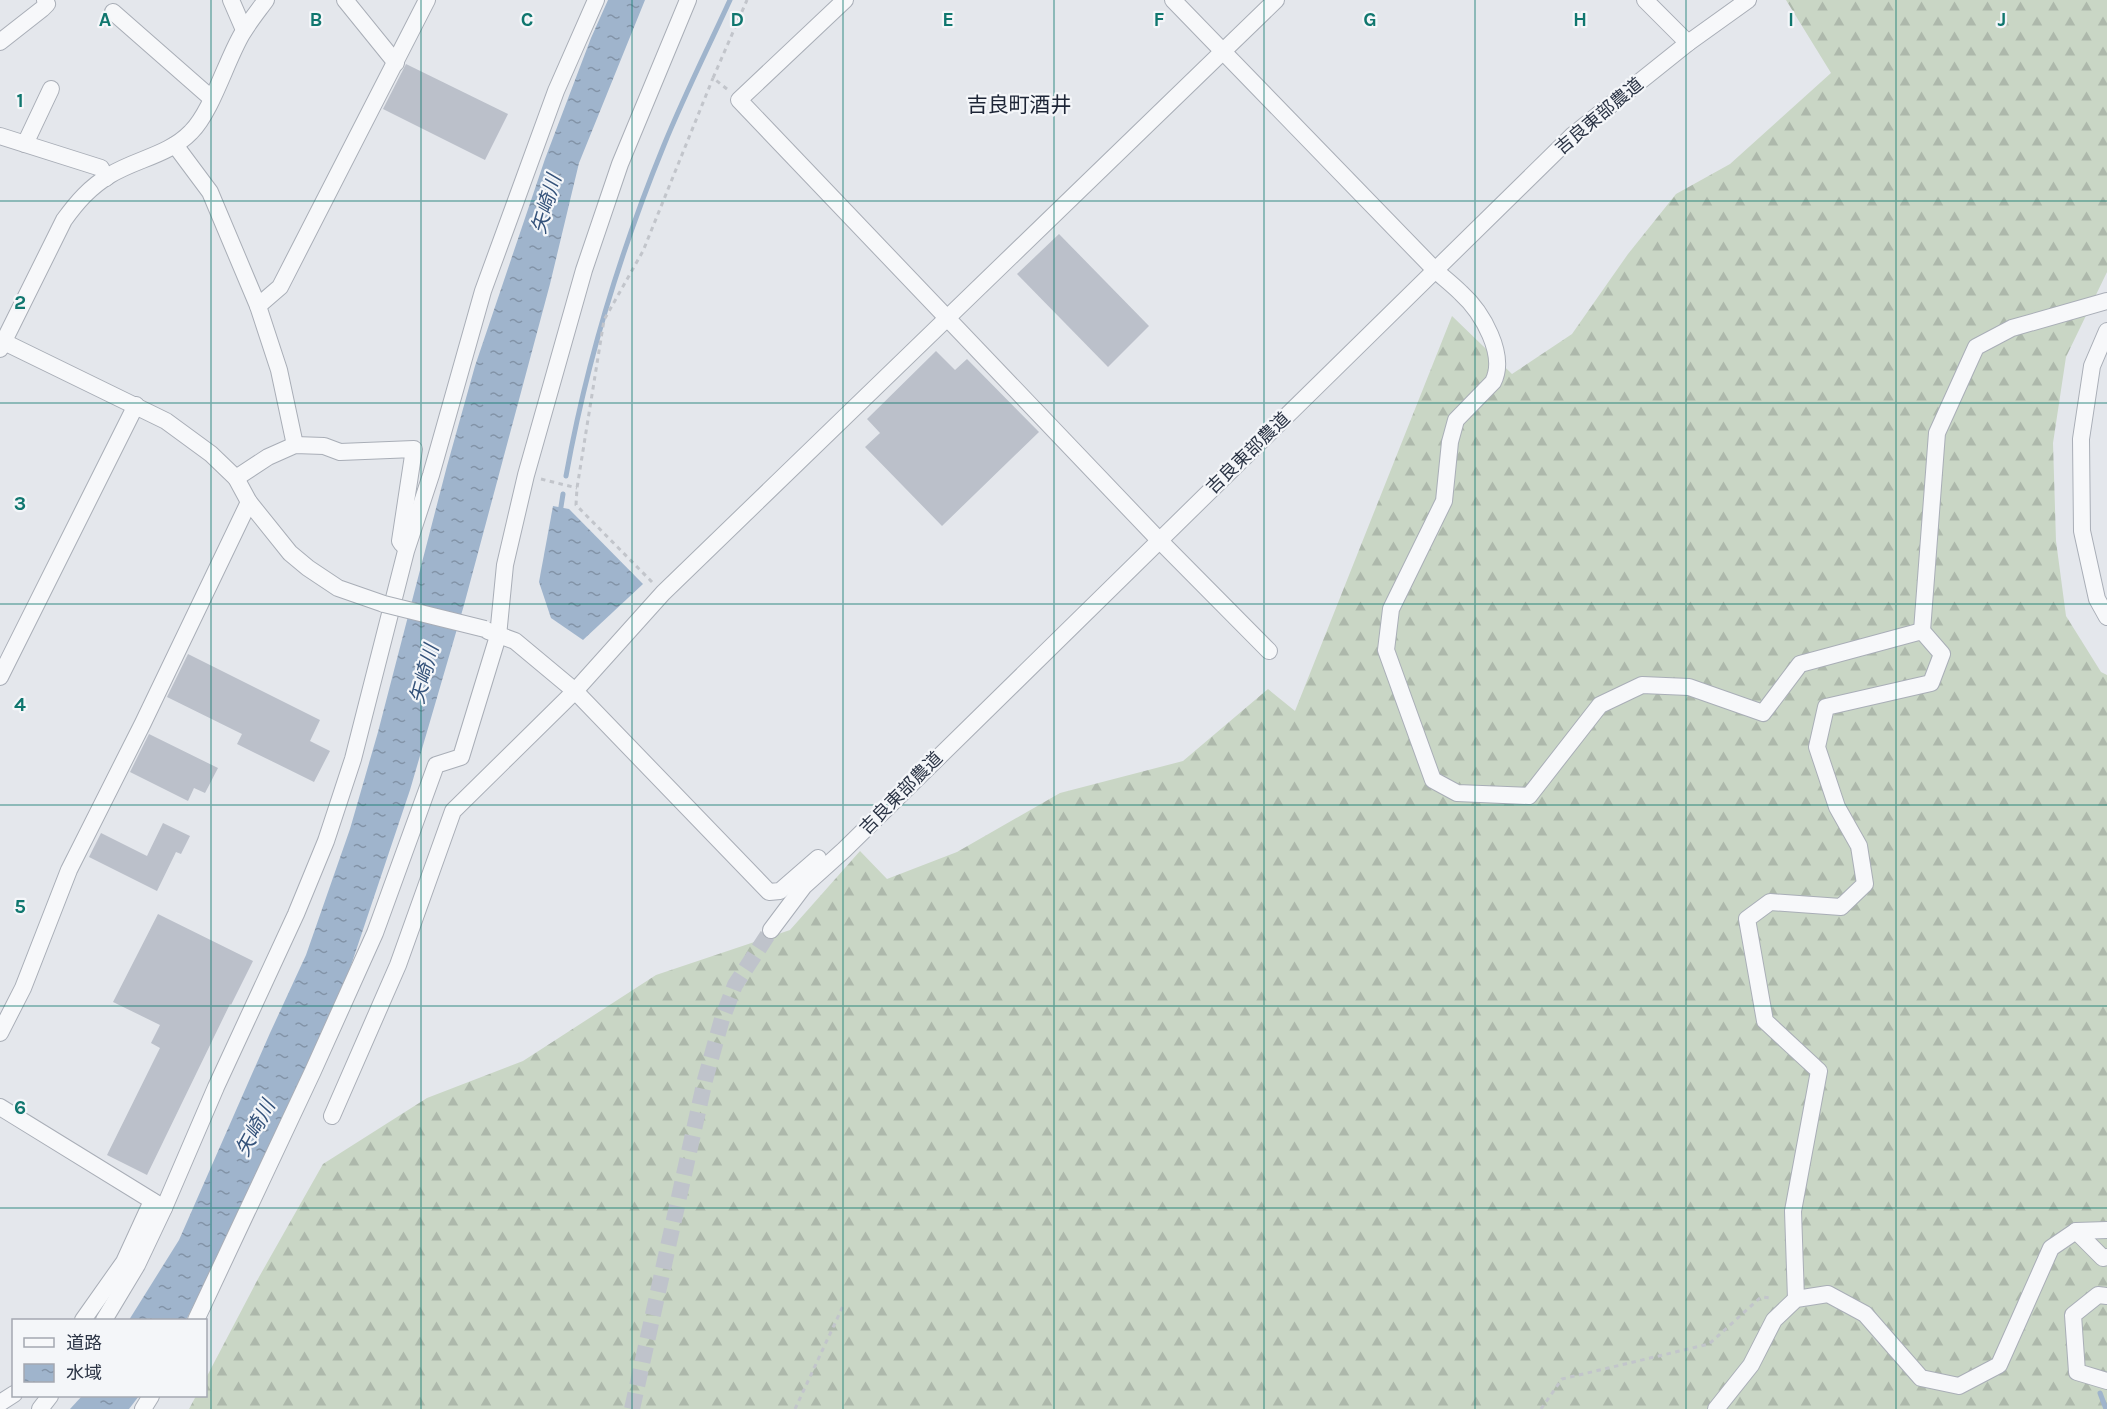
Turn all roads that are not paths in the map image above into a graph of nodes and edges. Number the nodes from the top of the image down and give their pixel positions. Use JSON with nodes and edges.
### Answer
{"nodes":[{"id":1,"x":45,"y":0,"type":"edge"},
{"id":2,"x":231,"y":0,"type":"edge"},
{"id":3,"x":266,"y":0,"type":"edge"},
{"id":4,"x":345,"y":0,"type":"edge"},
{"id":5,"x":427,"y":0,"type":"edge"},
{"id":6,"x":596,"y":0,"type":"edge"},
{"id":7,"x":688,"y":0,"type":"edge"},
{"id":8,"x":845,"y":0,"type":"edge"},
{"id":9,"x":1173,"y":0,"type":"edge"},
{"id":10,"x":1276,"y":0,"type":"edge"},
{"id":11,"x":1645,"y":0,"type":"edge"},
{"id":12,"x":1748,"y":0,"type":"edge"},
{"id":13,"x":113,"y":12,"type":"dead end"},
{"id":14,"x":244,"y":30,"type":"junction"},
{"id":15,"x":0,"y":42,"type":"edge"},
{"id":16,"x":1688,"y":43,"type":"junction"},
{"id":17,"x":1222,"y":52,"type":"junction"},
{"id":18,"x":396,"y":63,"type":"junction"},
{"id":19,"x":51,"y":89,"type":"dead end"},
{"id":20,"x":211,"y":98,"type":"junction"},
{"id":21,"x":0,"y":136,"type":"edge"},
{"id":22,"x":25,"y":144,"type":"junction"},
{"id":23,"x":175,"y":146,"type":"junction"},
{"id":24,"x":106,"y":178,"type":"junction"},
{"id":25,"x":1436,"y":271,"type":"junction"},
{"id":26,"x":2107,"y":302,"type":"edge"},
{"id":27,"x":258,"y":306,"type":"junction"},
{"id":28,"x":948,"y":317,"type":"junction"},
{"id":29,"x":2107,"y":331,"type":"edge"},
{"id":30,"x":1,"y":343,"type":"edge"},
{"id":31,"x":136,"y":405,"type":"junction"},
{"id":32,"x":295,"y":445,"type":"junction"},
{"id":33,"x":236,"y":478,"type":"junction"},
{"id":34,"x":249,"y":502,"type":"junction"},
{"id":35,"x":1159,"y":540,"type":"junction"},
{"id":36,"x":406,"y":551,"type":"junction"},
{"id":37,"x":2107,"y":616,"type":"edge"},
{"id":38,"x":1922,"y":631,"type":"junction"},
{"id":39,"x":492,"y":632,"type":"junction"},
{"id":40,"x":1269,"y":651,"type":"dead end"},
{"id":41,"x":0,"y":676,"type":"edge"},
{"id":42,"x":575,"y":691,"type":"junction"},
{"id":43,"x":844,"y":850,"type":"junction"},
{"id":44,"x":771,"y":930,"type":"tunnel mouth"},
{"id":45,"x":0,"y":1033,"type":"edge"},
{"id":46,"x":0,"y":1107,"type":"edge"},
{"id":47,"x":332,"y":1116,"type":"dead end"},
{"id":48,"x":158,"y":1205,"type":"junction"},
{"id":49,"x":2107,"y":1230,"type":"edge"},
{"id":50,"x":2076,"y":1231,"type":"junction"},
{"id":51,"x":2107,"y":1257,"type":"edge"},
{"id":52,"x":2107,"y":1296,"type":"edge"},
{"id":53,"x":1796,"y":1299,"type":"junction"},
{"id":54,"x":84,"y":1319,"type":"edge"},
{"id":55,"x":105,"y":1319,"type":"edge"},
{"id":56,"x":196,"y":1319,"type":"edge"},
{"id":57,"x":2107,"y":1381,"type":"edge"},
{"id":58,"x":1716,"y":1409,"type":"edge"}],
"edges":[{"from":1,"to":15,"type":"street"},
{"from":2,"to":14,"type":"street"},
{"from":3,"to":14,"type":"street"},
{"from":4,"to":18,"type":"street"},
{"from":5,"to":18,"type":"street"},
{"from":6,"to":36,"type":"street"},
{"from":7,"to":39,"type":"street"},
{"from":8,"to":28,"type":"street"},
{"from":9,"to":17,"type":"street"},
{"from":10,"to":17,"type":"street"},
{"from":11,"to":16,"type":"street"},
{"from":12,"to":16,"type":"street","name":"吉良東部農道"},
{"from":13,"to":20,"type":"street"},
{"from":14,"to":20,"type":"street"},
{"from":16,"to":25,"type":"street","name":"吉良東部農道"},
{"from":17,"to":25,"type":"street"},
{"from":17,"to":28,"type":"street"},
{"from":18,"to":27,"type":"street"},
{"from":19,"to":22,"type":"street"},
{"from":20,"to":23,"type":"street"},
{"from":21,"to":22,"type":"street"},
{"from":22,"to":24,"type":"street"},
{"from":23,"to":24,"type":"street"},
{"from":23,"to":27,"type":"street"},
{"from":24,"to":30,"type":"street"},
{"from":25,"to":35,"type":"street","name":"吉良東部農道"},
{"from":25,"to":38,"type":"street"},
{"from":26,"to":38,"type":"street"},
{"from":27,"to":32,"type":"street"},
{"from":28,"to":35,"type":"street"},
{"from":28,"to":42,"type":"street"},
{"from":29,"to":37,"type":"street"},
{"from":30,"to":31,"type":"street"},
{"from":31,"to":33,"type":"street"},
{"from":31,"to":41,"type":"street"},
{"from":32,"to":33,"type":"street"},
{"from":32,"to":36,"type":"street"},
{"from":33,"to":34,"type":"street"},
{"from":34,"to":39,"type":"street","bridge":true},
{"from":34,"to":45,"type":"street"},
{"from":35,"to":40,"type":"street"},
{"from":35,"to":43,"type":"street","name":"吉良東部農道"},
{"from":36,"to":48,"type":"street"},
{"from":38,"to":53,"type":"street"},
{"from":39,"to":42,"type":"street"},
{"from":39,"to":56,"type":"street"},
{"from":42,"to":43,"type":"street"},
{"from":42,"to":47,"type":"street"},
{"from":43,"to":44,"type":"street","name":"吉良東部農道"},
{"from":46,"to":48,"type":"street"},
{"from":48,"to":54,"type":"street"},
{"from":48,"to":55,"type":"street"},
{"from":49,"to":50,"type":"street"},
{"from":50,"to":51,"type":"street"},
{"from":50,"to":53,"type":"street"},
{"from":52,"to":57,"type":"street"},
{"from":53,"to":58,"type":"street"}]}
